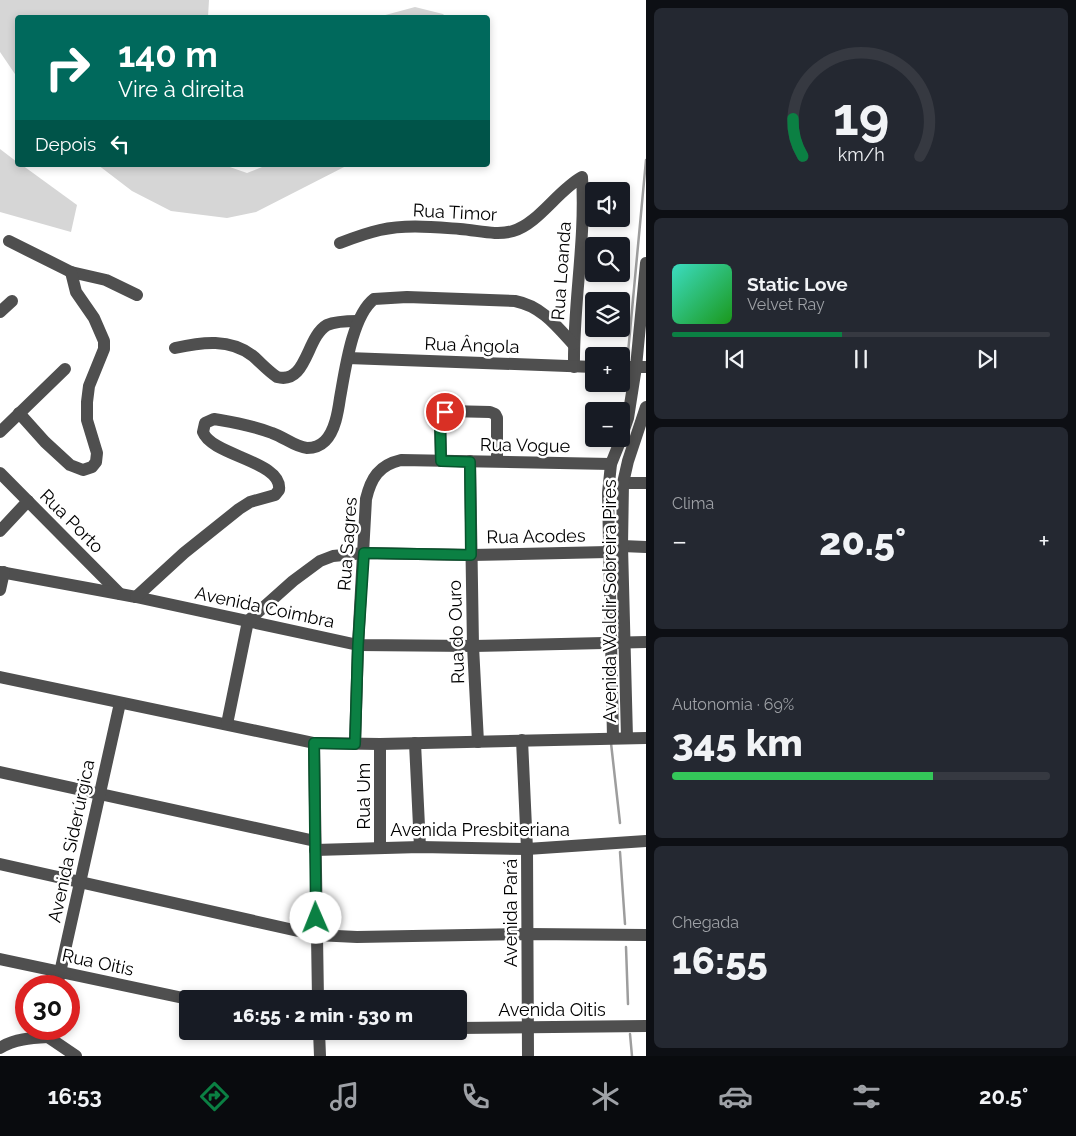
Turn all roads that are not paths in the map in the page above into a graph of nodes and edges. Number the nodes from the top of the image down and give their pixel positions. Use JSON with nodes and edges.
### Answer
{"nodes":[{"id":1,"x":582,"y":177,"type":"joint"},
{"id":2,"x":9,"y":241,"type":"dead end"},
{"id":3,"x":340,"y":243,"type":"dead end"},
{"id":4,"x":646,"y":264,"type":"edge"},
{"id":5,"x":71,"y":272,"type":"junction"},
{"id":6,"x":137,"y":295,"type":"dead end"},
{"id":7,"x":12,"y":301,"type":"dead end"},
{"id":8,"x":0,"y":312,"type":"edge"},
{"id":9,"x":358,"y":321,"type":"junction"},
{"id":10,"x":573,"y":344,"type":"junction"},
{"id":11,"x":175,"y":348,"type":"dead end"},
{"id":12,"x":348,"y":358,"type":"junction"},
{"id":13,"x":574,"y":367,"type":"junction"},
{"id":14,"x":585,"y":367,"type":"edge"},
{"id":15,"x":641,"y":367,"type":"edge"},
{"id":16,"x":65,"y":369,"type":"dead end"},
{"id":17,"x":646,"y":407,"type":"edge"},
{"id":18,"x":630,"y":410,"type":"edge"},
{"id":19,"x":19,"y":413,"type":"junction"},
{"id":20,"x":0,"y":432,"type":"edge"},
{"id":21,"x":640,"y":446,"type":"edge"},
{"id":22,"x":618,"y":447,"type":"edge"},
{"id":23,"x":441,"y":461,"type":"junction"},
{"id":24,"x":497,"y":461,"type":"junction"},
{"id":25,"x":470,"y":462,"type":"junction"},
{"id":26,"x":611,"y":464,"type":"junction"},
{"id":27,"x":381,"y":469,"type":"joint"},
{"id":28,"x":0,"y":473,"type":"edge"},
{"id":29,"x":624,"y":483,"type":"junction"},
{"id":30,"x":646,"y":483,"type":"edge"},
{"id":31,"x":28,"y":501,"type":"junction"},
{"id":32,"x":0,"y":531,"type":"edge"},
{"id":33,"x":622,"y":546,"type":"junction"},
{"id":34,"x":646,"y":547,"type":"edge"},
{"id":35,"x":608,"y":552,"type":"junction"},
{"id":36,"x":364,"y":553,"type":"junction"},
{"id":37,"x":471,"y":555,"type":"junction"},
{"id":38,"x":2,"y":572,"type":"edge"},
{"id":39,"x":0,"y":590,"type":"edge"},
{"id":40,"x":120,"y":594,"type":"junction"},
{"id":41,"x":136,"y":597,"type":"junction"},
{"id":42,"x":248,"y":621,"type":"junction"},
{"id":43,"x":646,"y":642,"type":"edge"},
{"id":44,"x":610,"y":643,"type":"junction"},
{"id":45,"x":625,"y":643,"type":"junction"},
{"id":46,"x":358,"y":645,"type":"junction"},
{"id":47,"x":473,"y":646,"type":"junction"},
{"id":48,"x":0,"y":677,"type":"edge"},
{"id":49,"x":120,"y":703,"type":"junction"},
{"id":50,"x":227,"y":724,"type":"junction"},
{"id":51,"x":612,"y":738,"type":"junction"},
{"id":52,"x":627,"y":738,"type":"junction"},
{"id":53,"x":646,"y":738,"type":"edge"},
{"id":54,"x":522,"y":740,"type":"junction"},
{"id":55,"x":478,"y":742,"type":"junction"},
{"id":56,"x":314,"y":743,"type":"junction"},
{"id":57,"x":415,"y":743,"type":"junction"},
{"id":58,"x":355,"y":744,"type":"junction"},
{"id":59,"x":380,"y":744,"type":"junction"},
{"id":60,"x":0,"y":772,"type":"edge"},
{"id":61,"x":99,"y":794,"type":"junction"},
{"id":62,"x":646,"y":841,"type":"edge"},
{"id":63,"x":315,"y":845,"type":"junction"},
{"id":64,"x":380,"y":847,"type":"junction"},
{"id":65,"x":420,"y":847,"type":"junction"},
{"id":66,"x":527,"y":849,"type":"junction"},
{"id":67,"x":0,"y":864,"type":"edge"},
{"id":68,"x":81,"y":881,"type":"junction"},
{"id":69,"x":526,"y":934,"type":"junction"},
{"id":70,"x":316,"y":935,"type":"junction"},
{"id":71,"x":646,"y":935,"type":"edge"},
{"id":72,"x":0,"y":959,"type":"edge"},
{"id":73,"x":60,"y":971,"type":"junction"},
{"id":74,"x":59,"y":975,"type":"edge"},
{"id":75,"x":318,"y":990,"type":"edge"},
{"id":76,"x":179,"y":997,"type":"edge"},
{"id":77,"x":528,"y":1026,"type":"junction"},
{"id":78,"x":646,"y":1026,"type":"edge"},
{"id":79,"x":467,"y":1028,"type":"edge"},
{"id":80,"x":19,"y":1040,"type":"edge"},
{"id":81,"x":57,"y":1040,"type":"edge"},
{"id":82,"x":319,"y":1040,"type":"edge"},
{"id":83,"x":0,"y":1048,"type":"edge"},
{"id":84,"x":76,"y":1056,"type":"edge"},
{"id":85,"x":320,"y":1056,"type":"edge"},
{"id":86,"x":528,"y":1056,"type":"edge"}],
"edges":[{"from":1,"to":3,"type":"street","name":"Rua Timor"},
{"from":1,"to":10,"type":"street","name":"Rua Loanda"},
{"from":2,"to":5,"type":"street"},
{"from":4,"to":15,"type":"street","name":"Avenida Waldir Sobreira Pires"},
{"from":5,"to":6,"type":"street"},
{"from":5,"to":19,"type":"street"},
{"from":7,"to":8,"type":"street"},
{"from":9,"to":10,"type":"street"},
{"from":9,"to":11,"type":"street"},
{"from":9,"to":12,"type":"street"},
{"from":10,"to":13,"type":"street","name":"Rua Loanda"},
{"from":12,"to":13,"type":"street","name":"Rua Ângola"},
{"from":12,"to":41,"type":"street"},
{"from":13,"to":14,"type":"street","name":"Rua Ângola"},
{"from":15,"to":18,"type":"street","name":"Avenida Waldir Sobreira Pires"},
{"from":16,"to":19,"type":"street"},
{"from":17,"to":21,"type":"street","name":"Avenida Waldir Sobreira Pires"},
{"from":19,"to":20,"type":"street"},
{"from":21,"to":29,"type":"street","name":"Avenida Waldir Sobreira Pires"},
{"from":22,"to":26,"type":"street","name":"Avenida Waldir Sobreira Pires"},
{"from":23,"to":24,"type":"street"},
{"from":23,"to":25,"type":"street","name":"Rua Vogue"},
{"from":23,"to":27,"type":"street","name":"Rua Vogue"},
{"from":24,"to":25,"type":"street","name":"Rua Vogue"},
{"from":24,"to":26,"type":"street","name":"Rua Vogue"},
{"from":25,"to":37,"type":"street","name":"Rua do Ouro"},
{"from":26,"to":35,"type":"street","name":"Avenida Waldir Sobreira Pires"},
{"from":27,"to":36,"type":"street","name":"Rua Sagres"},
{"from":28,"to":31,"type":"street","name":"Rua Porto"},
{"from":29,"to":30,"type":"street"},
{"from":29,"to":33,"type":"street","name":"Avenida Waldir Sobreira Pires"},
{"from":31,"to":32,"type":"street"},
{"from":31,"to":40,"type":"street","name":"Rua Porto"},
{"from":33,"to":34,"type":"street"},
{"from":33,"to":45,"type":"street","name":"Avenida Waldir Sobreira Pires"},
{"from":35,"to":37,"type":"street","name":"Rua Acodes"},
{"from":35,"to":44,"type":"street","name":"Avenida Waldir Sobreira Pires"},
{"from":36,"to":37,"type":"street","name":"Rua Acodes"},
{"from":36,"to":42,"type":"street","name":"Rua Acodes"},
{"from":36,"to":46,"type":"street","name":"Rua Sagres"},
{"from":37,"to":47,"type":"street","name":"Rua do Ouro"},
{"from":38,"to":39,"type":"street"},
{"from":38,"to":40,"type":"street","name":"Avenida Coimbra"},
{"from":40,"to":41,"type":"street","name":"Avenida Coimbra"},
{"from":41,"to":42,"type":"street","name":"Avenida Coimbra"},
{"from":42,"to":46,"type":"street","name":"Avenida Coimbra"},
{"from":42,"to":50,"type":"street"},
{"from":43,"to":45,"type":"street","name":"Avenida Coimbra"},
{"from":44,"to":45,"type":"street","name":"Avenida Coimbra"},
{"from":44,"to":47,"type":"street","name":"Avenida Coimbra"},
{"from":44,"to":51,"type":"street","name":"Avenida Waldir Sobreira Pires"},
{"from":45,"to":52,"type":"street","name":"Avenida Waldir Sobreira Pires"},
{"from":46,"to":47,"type":"street","name":"Avenida Coimbra"},
{"from":46,"to":58,"type":"street","name":"Rua Sagres"},
{"from":47,"to":55,"type":"street","name":"Rua do Ouro"},
{"from":48,"to":49,"type":"street"},
{"from":49,"to":50,"type":"street"},
{"from":49,"to":61,"type":"street","name":"Avenida Siderúrgica"},
{"from":50,"to":56,"type":"street"},
{"from":51,"to":52,"type":"street"},
{"from":51,"to":54,"type":"street"},
{"from":52,"to":53,"type":"street"},
{"from":54,"to":55,"type":"street"},
{"from":54,"to":66,"type":"street","name":"Avenida Pará"},
{"from":55,"to":57,"type":"street"},
{"from":56,"to":58,"type":"street"},
{"from":56,"to":63,"type":"street"},
{"from":57,"to":59,"type":"street"},
{"from":57,"to":65,"type":"street"},
{"from":58,"to":59,"type":"street"},
{"from":59,"to":64,"type":"street","name":"Rua Um"},
{"from":60,"to":61,"type":"street","name":"Avenida Presbiteriana"},
{"from":61,"to":63,"type":"street","name":"Avenida Presbiteriana"},
{"from":61,"to":68,"type":"street","name":"Avenida Siderúrgica"},
{"from":62,"to":66,"type":"street","name":"Avenida Presbiteriana"},
{"from":63,"to":64,"type":"street","name":"Avenida Presbiteriana"},
{"from":63,"to":70,"type":"street"},
{"from":64,"to":65,"type":"street","name":"Avenida Presbiteriana"},
{"from":65,"to":66,"type":"street","name":"Avenida Presbiteriana"},
{"from":66,"to":69,"type":"street","name":"Avenida Pará"},
{"from":67,"to":68,"type":"street"},
{"from":68,"to":70,"type":"street"},
{"from":68,"to":73,"type":"street","name":"Avenida Siderúrgica"},
{"from":69,"to":70,"type":"street"},
{"from":69,"to":71,"type":"street"},
{"from":69,"to":77,"type":"street","name":"Avenida Pará"},
{"from":70,"to":75,"type":"street"},
{"from":72,"to":73,"type":"street","name":"Rua Oitis"},
{"from":73,"to":74,"type":"street","name":"Avenida Siderúrgica"},
{"from":73,"to":76,"type":"street","name":"Rua Oitis"},
{"from":77,"to":78,"type":"street","name":"Avenida Oitis"},
{"from":77,"to":79,"type":"street","name":"Avenida Oitis"},
{"from":77,"to":86,"type":"street","name":"Avenida Pará"},
{"from":80,"to":83,"type":"street"},
{"from":81,"to":84,"type":"street"},
{"from":82,"to":85,"type":"street"}]}
